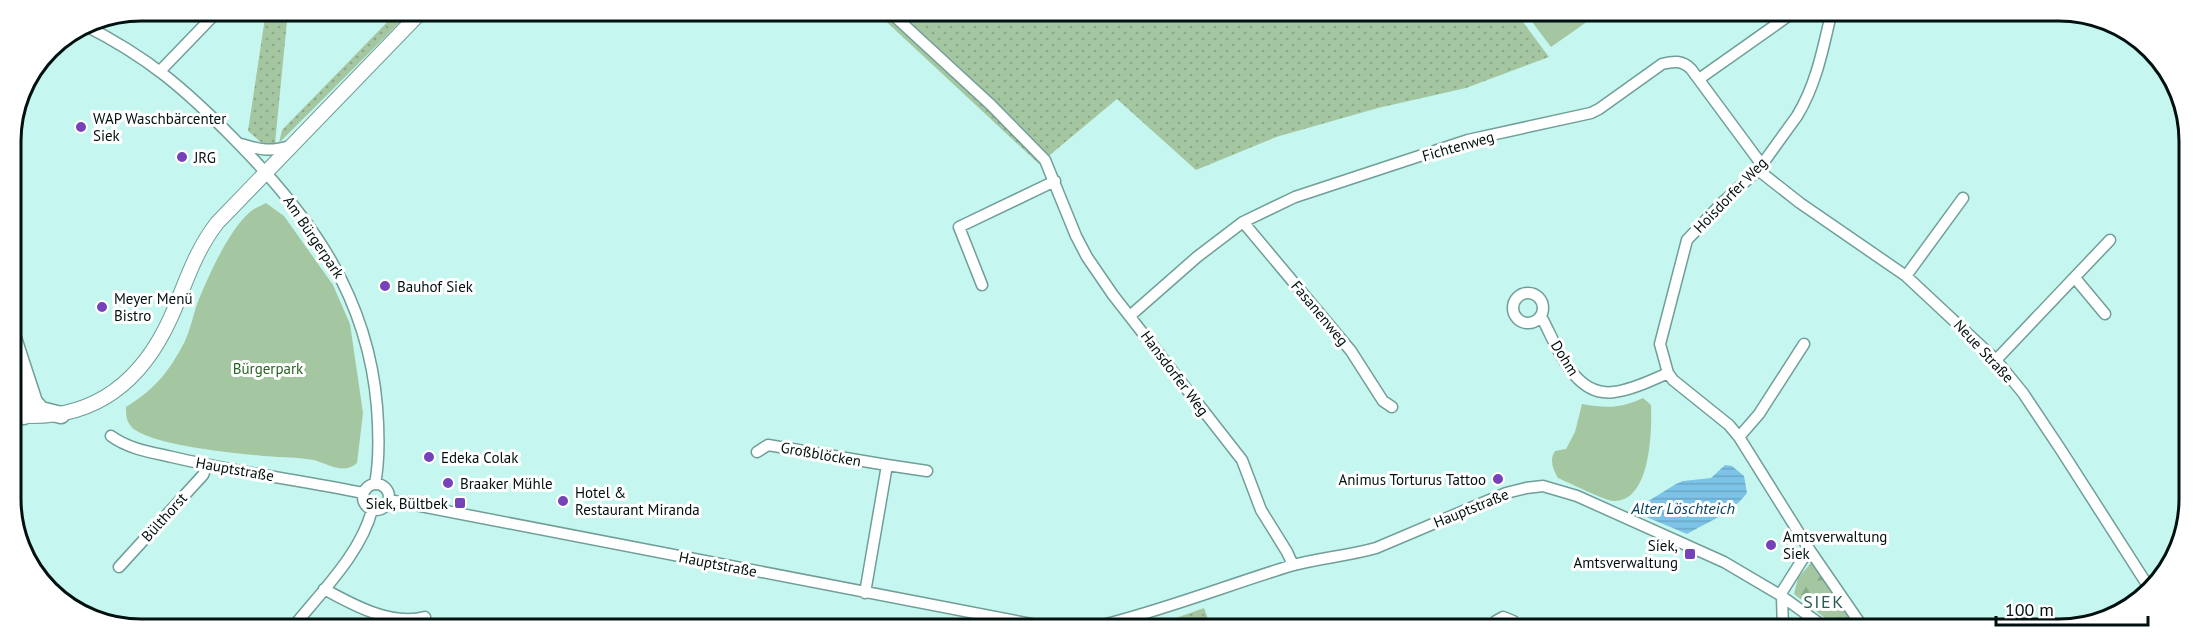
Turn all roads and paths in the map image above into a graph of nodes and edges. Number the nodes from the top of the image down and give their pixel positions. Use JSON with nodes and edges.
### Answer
{"nodes":[{"id":1,"x":208,"y":21,"type":"edge"},
{"id":2,"x":412,"y":21,"type":"edge"},
{"id":3,"x":900,"y":21,"type":"edge"},
{"id":4,"x":1781,"y":21,"type":"edge"},
{"id":5,"x":1829,"y":21,"type":"edge"},
{"id":6,"x":94,"y":30,"type":"edge"},
{"id":7,"x":161,"y":70,"type":"junction"},
{"id":8,"x":1699,"y":79,"type":"junction"},
{"id":9,"x":238,"y":142,"type":"junction"},
{"id":10,"x":290,"y":146,"type":"junction"},
{"id":11,"x":1760,"y":168,"type":"junction"},
{"id":12,"x":266,"y":171,"type":"junction"},
{"id":13,"x":1055,"y":181,"type":"junction"},
{"id":14,"x":1963,"y":198,"type":"dead end"},
{"id":15,"x":1243,"y":222,"type":"junction"},
{"id":16,"x":2110,"y":240,"type":"dead end"},
{"id":17,"x":1906,"y":276,"type":"junction"},
{"id":18,"x":2075,"y":278,"type":"junction"},
{"id":19,"x":982,"y":285,"type":"dead end"},
{"id":20,"x":2105,"y":314,"type":"dead end"},
{"id":21,"x":1131,"y":315,"type":"junction"},
{"id":22,"x":1540,"y":317,"type":"dead end"},
{"id":23,"x":1804,"y":344,"type":"dead end"},
{"id":24,"x":1996,"y":360,"type":"junction"},
{"id":25,"x":21,"y":365,"type":"edge"},
{"id":26,"x":1668,"y":373,"type":"junction"},
{"id":27,"x":29,"y":391,"type":"junction"},
{"id":28,"x":1392,"y":407,"type":"dead end"},
{"id":29,"x":21,"y":412,"type":"edge"},
{"id":30,"x":61,"y":415,"type":"junction"},
{"id":31,"x":21,"y":416,"type":"edge"},
{"id":32,"x":111,"y":436,"type":"dead end"},
{"id":33,"x":1739,"y":437,"type":"junction"},
{"id":34,"x":757,"y":452,"type":"dead end"},
{"id":35,"x":207,"y":465,"type":"junction"},
{"id":36,"x":887,"y":465,"type":"junction"},
{"id":37,"x":927,"y":471,"type":"dead end"},
{"id":38,"x":375,"y":484,"type":"junction"},
{"id":39,"x":363,"y":493,"type":"junction"},
{"id":40,"x":388,"y":500,"type":"junction"},
{"id":41,"x":372,"y":510,"type":"junction"},
{"id":42,"x":1809,"y":549,"type":"junction"},
{"id":43,"x":1293,"y":565,"type":"junction"},
{"id":44,"x":119,"y":567,"type":"dead end"},
{"id":45,"x":2145,"y":582,"type":"edge"},
{"id":46,"x":324,"y":589,"type":"junction"},
{"id":47,"x":865,"y":592,"type":"junction"},
{"id":48,"x":1781,"y":596,"type":"junction"},
{"id":49,"x":424,"y":616,"type":"dead end"},
{"id":50,"x":300,"y":619,"type":"edge"},
{"id":51,"x":408,"y":619,"type":"edge"},
{"id":52,"x":416,"y":619,"type":"edge"},
{"id":53,"x":1005,"y":619,"type":"edge"},
{"id":54,"x":1131,"y":619,"type":"edge"},
{"id":55,"x":1782,"y":619,"type":"edge"},
{"id":56,"x":1813,"y":619,"type":"edge"},
{"id":57,"x":1857,"y":619,"type":"edge"}],
"edges":[{"from":1,"to":7,"type":"street"},
{"from":2,"to":10,"type":"main road"},
{"from":3,"to":13,"type":"street","name":"Hansdorfer Weg"},
{"from":4,"to":8,"type":"street"},
{"from":5,"to":11,"type":"street","name":"Hoisdorfer Weg"},
{"from":6,"to":7,"type":"street","name":"Am Bürgerpark"},
{"from":7,"to":9,"type":"street","name":"Am Bürgerpark"},
{"from":8,"to":11,"type":"street","name":"Fichtenweg"},
{"from":8,"to":15,"type":"street","name":"Fichtenweg"},
{"from":9,"to":10,"type":"street"},
{"from":9,"to":12,"type":"street","name":"Am Bürgerpark"},
{"from":10,"to":12,"type":"main road"},
{"from":11,"to":17,"type":"street","name":"Neue Straße"},
{"from":11,"to":26,"type":"street","name":"Hoisdorfer Weg"},
{"from":12,"to":30,"type":"main road"},
{"from":12,"to":38,"type":"street","name":"Am Bürgerpark"},
{"from":13,"to":19,"type":"street"},
{"from":13,"to":21,"type":"street","name":"Hansdorfer Weg"},
{"from":14,"to":17,"type":"street"},
{"from":15,"to":21,"type":"street","name":"Fichtenweg"},
{"from":15,"to":28,"type":"street","name":"Fasanenweg"},
{"from":16,"to":18,"type":"street"},
{"from":17,"to":24,"type":"street","name":"Neue Straße"},
{"from":18,"to":20,"type":"street"},
{"from":18,"to":24,"type":"street"},
{"from":21,"to":43,"type":"street","name":"Hansdorfer Weg"},
{"from":22,"to":26,"type":"street","name":"Dohm"},
{"from":23,"to":33,"type":"street"},
{"from":24,"to":45,"type":"street","name":"Neue Straße"},
{"from":25,"to":27,"type":"highway"},
{"from":26,"to":33,"type":"street"},
{"from":27,"to":29,"type":"highway"},
{"from":27,"to":30,"type":"highway"},
{"from":30,"to":31,"type":"main road"},
{"from":32,"to":35,"type":"street","name":"Hauptstraße"},
{"from":33,"to":42,"type":"street"},
{"from":34,"to":36,"type":"street","name":"Großblöcken"},
{"from":35,"to":39,"type":"street","name":"Hauptstraße"},
{"from":35,"to":44,"type":"street","name":"Bülthorst"},
{"from":36,"to":37,"type":"street","name":"Großblöcken"},
{"from":36,"to":47,"type":"street"},
{"from":38,"to":39,"type":"street"},
{"from":38,"to":40,"type":"street"},
{"from":39,"to":41,"type":"street"},
{"from":40,"to":41,"type":"street"},
{"from":40,"to":47,"type":"street","name":"Hauptstraße"},
{"from":41,"to":46,"type":"street"},
{"from":42,"to":48,"type":"street"},
{"from":42,"to":57,"type":"street"},
{"from":43,"to":48,"type":"street","name":"Hauptstraße"},
{"from":43,"to":54,"type":"street","name":"Hauptstraße"},
{"from":46,"to":50,"type":"street"},
{"from":46,"to":51,"type":"street"},
{"from":47,"to":53,"type":"street","name":"Hauptstraße"},
{"from":48,"to":55,"type":"street"},
{"from":48,"to":56,"type":"street","name":"Hauptstraße"},
{"from":49,"to":52,"type":"street"}]}
